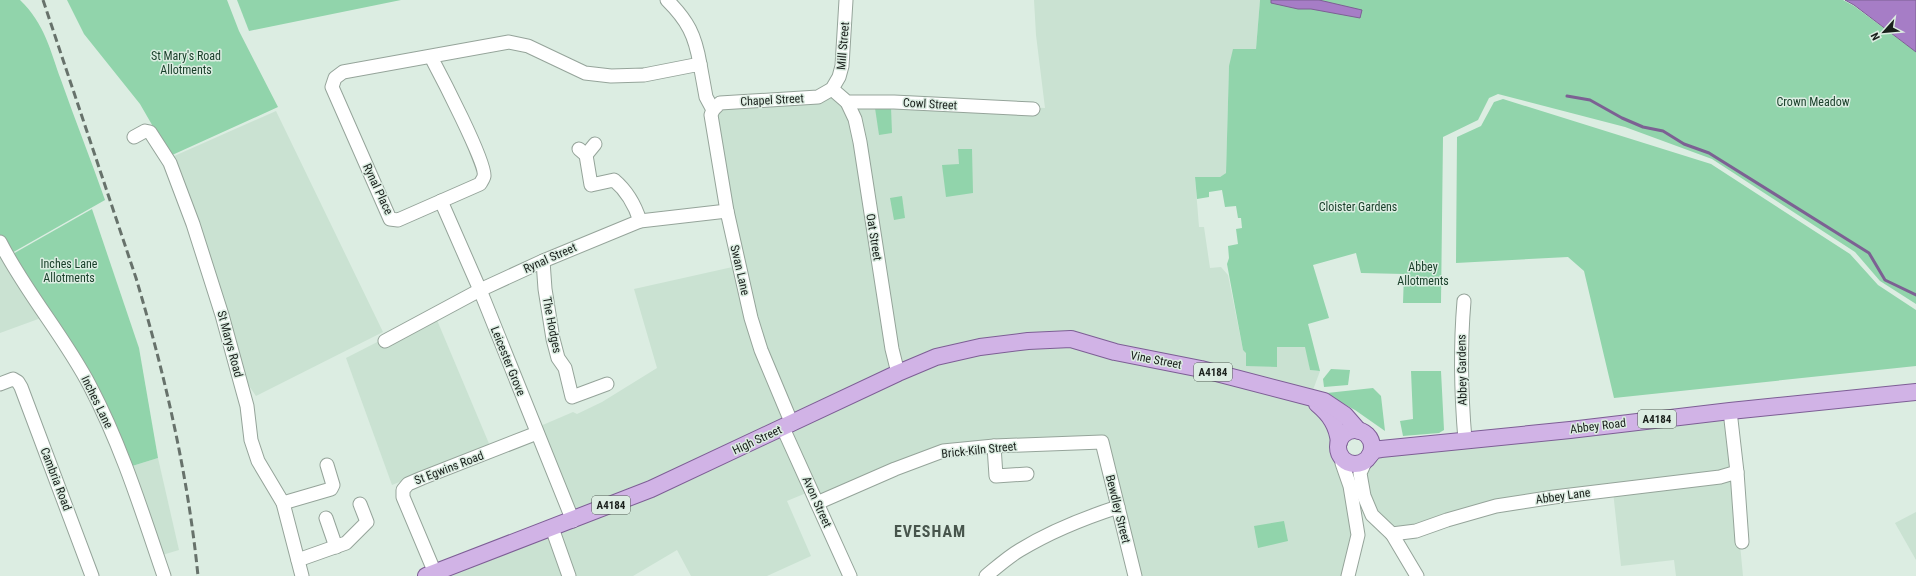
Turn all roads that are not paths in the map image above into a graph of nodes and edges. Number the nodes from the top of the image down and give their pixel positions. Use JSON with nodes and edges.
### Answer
{"nodes":[{"id":1,"x":667,"y":0,"type":"edge"},
{"id":2,"x":846,"y":0,"type":"edge"},
{"id":3,"x":431,"y":57,"type":"junction"},
{"id":4,"x":700,"y":64,"type":"junction"},
{"id":5,"x":832,"y":89,"type":"junction"},
{"id":6,"x":847,"y":102,"type":"junction"},
{"id":7,"x":1033,"y":109,"type":"dead end"},
{"id":8,"x":713,"y":110,"type":"junction"},
{"id":9,"x":134,"y":137,"type":"dead end"},
{"id":10,"x":595,"y":144,"type":"dead end"},
{"id":11,"x":441,"y":201,"type":"junction"},
{"id":12,"x":727,"y":211,"type":"junction"},
{"id":13,"x":640,"y":221,"type":"junction"},
{"id":14,"x":0,"y":242,"type":"edge"},
{"id":15,"x":543,"y":261,"type":"junction"},
{"id":16,"x":480,"y":290,"type":"junction"},
{"id":17,"x":1464,"y":301,"type":"dead end"},
{"id":18,"x":385,"y":341,"type":"dead end"},
{"id":19,"x":1094,"y":345,"type":"joint"},
{"id":20,"x":898,"y":372,"type":"junction"},
{"id":21,"x":0,"y":384,"type":"edge"},
{"id":22,"x":607,"y":384,"type":"dead end"},
{"id":23,"x":1916,"y":392,"type":"edge"},
{"id":24,"x":1310,"y":398,"type":"junction"},
{"id":25,"x":1730,"y":411,"type":"junction"},
{"id":26,"x":788,"y":426,"type":"junction"},
{"id":27,"x":1362,"y":432,"type":"junction"},
{"id":28,"x":537,"y":433,"type":"junction"},
{"id":29,"x":1465,"y":440,"type":"junction"},
{"id":30,"x":1102,"y":442,"type":"joint"},
{"id":31,"x":1339,"y":442,"type":"junction"},
{"id":32,"x":994,"y":446,"type":"junction"},
{"id":33,"x":1399,"y":447,"type":"junction"},
{"id":34,"x":1368,"y":457,"type":"junction"},
{"id":35,"x":1345,"y":460,"type":"junction"},
{"id":36,"x":327,"y":465,"type":"dead end"},
{"id":37,"x":1737,"y":472,"type":"junction"},
{"id":38,"x":1027,"y":474,"type":"dead end"},
{"id":39,"x":283,"y":503,"type":"junction"},
{"id":40,"x":817,"y":503,"type":"junction"},
{"id":41,"x":360,"y":504,"type":"dead end"},
{"id":42,"x":1118,"y":507,"type":"junction"},
{"id":43,"x":326,"y":518,"type":"dead end"},
{"id":44,"x":573,"y":521,"type":"junction"},
{"id":45,"x":552,"y":528,"type":"junction"},
{"id":46,"x":1392,"y":534,"type":"junction"},
{"id":47,"x":1742,"y":542,"type":"dead end"},
{"id":48,"x":336,"y":547,"type":"junction"},
{"id":49,"x":298,"y":560,"type":"junction"},
{"id":50,"x":439,"y":573,"type":"edge"},
{"id":51,"x":92,"y":576,"type":"edge"},
{"id":52,"x":164,"y":576,"type":"edge"},
{"id":53,"x":302,"y":576,"type":"edge"},
{"id":54,"x":570,"y":576,"type":"edge"},
{"id":55,"x":850,"y":576,"type":"edge"},
{"id":56,"x":986,"y":576,"type":"edge"},
{"id":57,"x":1135,"y":576,"type":"edge"},
{"id":58,"x":1348,"y":576,"type":"edge"},
{"id":59,"x":1417,"y":576,"type":"edge"}],
"edges":[{"from":1,"to":4,"type":"street"},
{"from":2,"to":5,"type":"street","name":"Mill Street"},
{"from":3,"to":4,"type":"street","name":"Rynal Place"},
{"from":3,"to":11,"type":"street","name":"Rynal Place"},
{"from":3,"to":11,"type":"street","name":"Rynal Place"},
{"from":4,"to":8,"type":"street"},
{"from":5,"to":6,"type":"street"},
{"from":5,"to":8,"type":"street","name":"Chapel Street"},
{"from":6,"to":7,"type":"street","name":"Cowl Street"},
{"from":6,"to":20,"type":"street","name":"Oat Street"},
{"from":8,"to":12,"type":"street","name":"Swan Lane"},
{"from":9,"to":39,"type":"street","name":"St Marys Road"},
{"from":10,"to":13,"type":"street"},
{"from":11,"to":16,"type":"street","name":"Leicester Grove"},
{"from":12,"to":13,"type":"street","name":"Rynal Street"},
{"from":12,"to":26,"type":"street","name":"Swan Lane"},
{"from":13,"to":15,"type":"street","name":"Rynal Street"},
{"from":14,"to":52,"type":"street","name":"Inches Lane"},
{"from":15,"to":16,"type":"street","name":"Rynal Street"},
{"from":15,"to":22,"type":"street","name":"The Hodges"},
{"from":16,"to":18,"type":"street","name":"Rynal Street"},
{"from":16,"to":28,"type":"street","name":"Leicester Grove"},
{"from":17,"to":29,"type":"street","name":"Abbey Gardens"},
{"from":19,"to":20,"type":"main road","name":"High Street","number":"A4184"},
{"from":19,"to":24,"type":"main road","name":"Vine Street","number":"A4184"},
{"from":20,"to":26,"type":"main road","name":"High Street","number":"A4184"},
{"from":21,"to":51,"type":"street","name":"Cambria Road"},
{"from":23,"to":25,"type":"main road","name":"Abbey Road","number":"A4184"},
{"from":24,"to":27,"type":"main road","name":"Vine Street","number":"A4184"},
{"from":24,"to":31,"type":"main road","name":"Vine Street","number":"A4184"},
{"from":25,"to":29,"type":"main road","name":"Abbey Road","number":"A4184"},
{"from":25,"to":37,"type":"street"},
{"from":26,"to":40,"type":"street","name":"Avon Street"},
{"from":26,"to":44,"type":"main road","name":"High Street","number":"A4184"},
{"from":27,"to":31,"type":"main road"},
{"from":27,"to":33,"type":"main road","number":"A4184"},
{"from":27,"to":34,"type":"main road"},
{"from":28,"to":44,"type":"street","name":"Leicester Grove"},
{"from":28,"to":50,"type":"street","name":"St Egwins Road"},
{"from":29,"to":33,"type":"main road","name":"Abbey Road","number":"A4184"},
{"from":30,"to":32,"type":"street","name":"Brick-Kiln Street"},
{"from":30,"to":42,"type":"street","name":"Bewdley Street"},
{"from":31,"to":35,"type":"main road","number":"A4184"},
{"from":32,"to":38,"type":"street"},
{"from":32,"to":40,"type":"street","name":"Brick-Kiln Street"},
{"from":33,"to":34,"type":"main road","name":"Abbey Road","number":"A4184"},
{"from":34,"to":35,"type":"main road","number":"A4184"},
{"from":34,"to":46,"type":"street"},
{"from":35,"to":58,"type":"street"},
{"from":36,"to":39,"type":"street"},
{"from":37,"to":46,"type":"street","name":"Abbey Lane"},
{"from":37,"to":47,"type":"street"},
{"from":39,"to":49,"type":"street","name":"St Marys Road"},
{"from":40,"to":55,"type":"street","name":"Avon Street"},
{"from":41,"to":48,"type":"street"},
{"from":42,"to":56,"type":"street"},
{"from":42,"to":57,"type":"street","name":"Bewdley Street"},
{"from":43,"to":48,"type":"street"},
{"from":44,"to":45,"type":"main road","name":"High Street","number":"A4184"},
{"from":45,"to":50,"type":"main road","name":"High Street","number":"A4184"},
{"from":45,"to":54,"type":"street"},
{"from":46,"to":59,"type":"street"},
{"from":48,"to":49,"type":"street"},
{"from":49,"to":53,"type":"street","name":"St Marys Road"}]}
